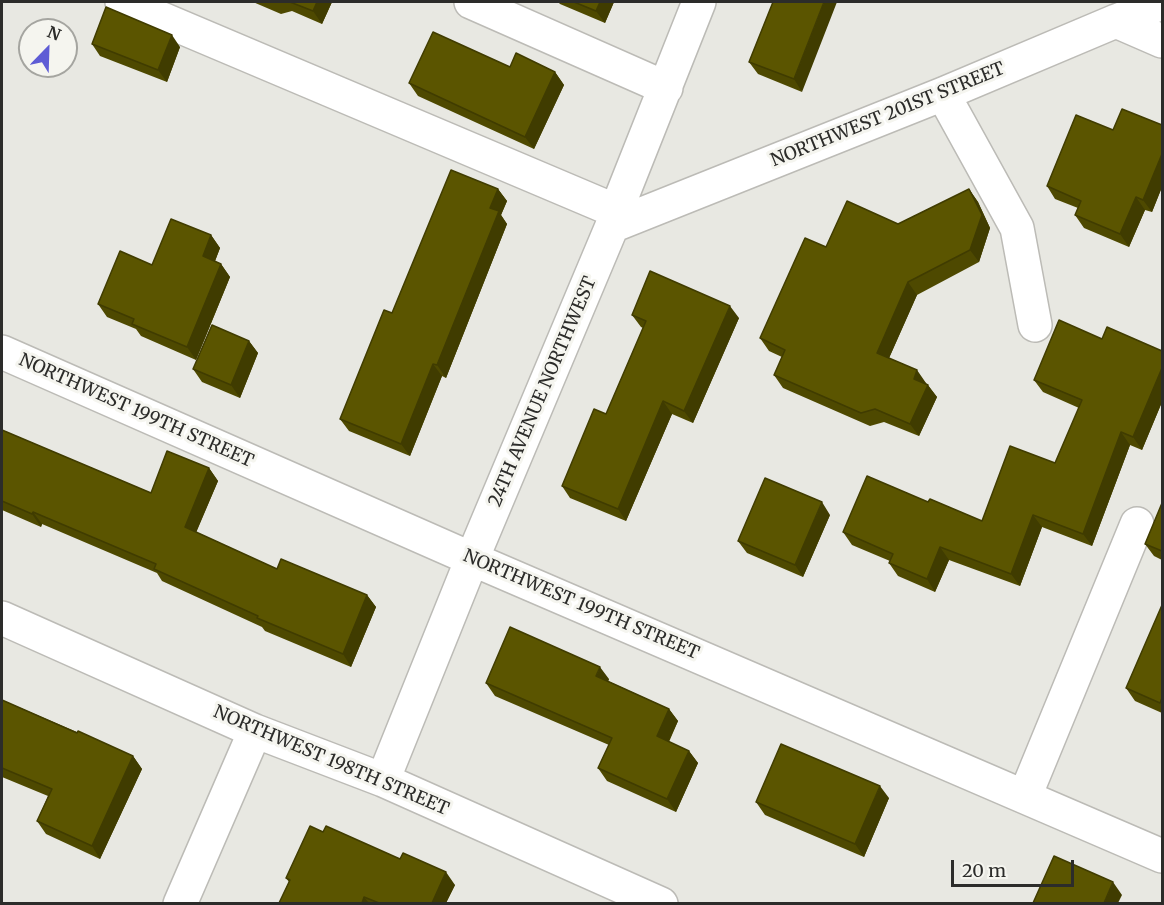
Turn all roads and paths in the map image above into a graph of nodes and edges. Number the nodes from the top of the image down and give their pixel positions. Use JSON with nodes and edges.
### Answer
{"nodes":[{"id":1,"x":122,"y":2,"type":"edge"},
{"id":2,"x":471,"y":2,"type":"edge"},
{"id":3,"x":699,"y":2,"type":"edge"},
{"id":4,"x":1162,"y":3,"type":"edge"},
{"id":5,"x":1116,"y":21,"type":"junction"},
{"id":6,"x":1162,"y":41,"type":"edge"},
{"id":7,"x":666,"y":88,"type":"junction"},
{"id":8,"x":943,"y":94,"type":"junction"},
{"id":9,"x":614,"y":218,"type":"junction"},
{"id":10,"x":1035,"y":325,"type":"dead end"},
{"id":11,"x":2,"y":352,"type":"edge"},
{"id":12,"x":1137,"y":524,"type":"dead end"},
{"id":13,"x":472,"y":559,"type":"junction"},
{"id":14,"x":2,"y":618,"type":"edge"},
{"id":15,"x":255,"y":731,"type":"junction"},
{"id":16,"x":382,"y":780,"type":"junction"},
{"id":17,"x":1025,"y":796,"type":"junction"},
{"id":18,"x":1162,"y":856,"type":"edge"},
{"id":19,"x":180,"y":903,"type":"edge"},
{"id":20,"x":662,"y":903,"type":"edge"}],
"edges":[{"from":1,"to":9,"type":"street"},
{"from":2,"to":7,"type":"street"},
{"from":3,"to":7,"type":"street","name":"24TH AVENUE NORTHWEST"},
{"from":4,"to":5,"type":"street","name":"NORTHWEST 201ST STREET"},
{"from":5,"to":6,"type":"street"},
{"from":5,"to":8,"type":"street","name":"NORTHWEST 201ST STREET"},
{"from":7,"to":9,"type":"street","name":"24TH AVENUE NORTHWEST"},
{"from":8,"to":9,"type":"street","name":"NORTHWEST 201ST STREET"},
{"from":8,"to":10,"type":"street"},
{"from":9,"to":13,"type":"street","name":"24TH AVENUE NORTHWEST"},
{"from":11,"to":13,"type":"street","name":"NORTHWEST 199TH STREET"},
{"from":12,"to":17,"type":"street"},
{"from":13,"to":16,"type":"street","name":"24TH AVENUE NORTHWEST"},
{"from":13,"to":17,"type":"street","name":"NORTHWEST 199TH STREET"},
{"from":14,"to":15,"type":"street","name":"NORTHWEST 198TH STREET"},
{"from":15,"to":16,"type":"street","name":"NORTHWEST 198TH STREET"},
{"from":15,"to":19,"type":"street"},
{"from":16,"to":20,"type":"street","name":"NORTHWEST 198TH STREET"},
{"from":17,"to":18,"type":"street","name":"NORTHWEST 199TH STREET"}]}
